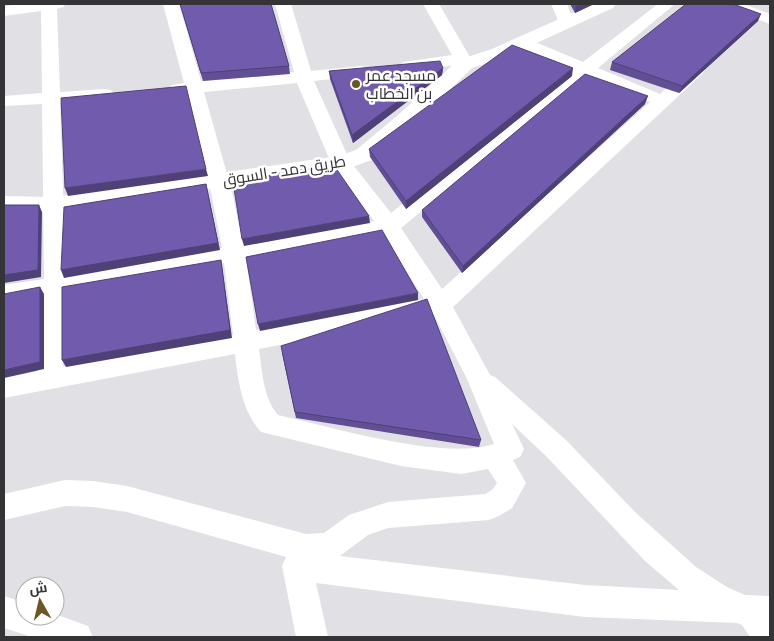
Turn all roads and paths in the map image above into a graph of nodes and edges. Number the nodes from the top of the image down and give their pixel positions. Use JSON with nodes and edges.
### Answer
{"nodes":[{"id":1,"x":53,"y":4,"type":"edge"},
{"id":2,"x":171,"y":4,"type":"edge"},
{"id":3,"x":283,"y":4,"type":"edge"},
{"id":4,"x":431,"y":4,"type":"edge"},
{"id":5,"x":607,"y":4,"type":"edge"},
{"id":6,"x":667,"y":4,"type":"edge"},
{"id":7,"x":730,"y":4,"type":"edge"},
{"id":8,"x":4,"y":11,"type":"edge"},
{"id":9,"x":562,"y":13,"type":"edge"},
{"id":10,"x":756,"y":20,"type":"edge"},
{"id":11,"x":522,"y":43,"type":"junction"},
{"id":12,"x":713,"y":54,"type":"edge"},
{"id":13,"x":463,"y":61,"type":"junction"},
{"id":14,"x":586,"y":68,"type":"junction"},
{"id":15,"x":304,"y":78,"type":"junction"},
{"id":16,"x":193,"y":88,"type":"junction"},
{"id":17,"x":165,"y":90,"type":"edge"},
{"id":18,"x":118,"y":94,"type":"edge"},
{"id":19,"x":52,"y":98,"type":"junction"},
{"id":20,"x":4,"y":101,"type":"edge"},
{"id":21,"x":662,"y":101,"type":"junction"},
{"id":22,"x":341,"y":163,"type":"junction"},
{"id":23,"x":218,"y":181,"type":"junction"},
{"id":24,"x":4,"y":204,"type":"edge"},
{"id":25,"x":54,"y":204,"type":"junction"},
{"id":26,"x":389,"y":226,"type":"junction"},
{"id":27,"x":234,"y":254,"type":"junction"},
{"id":28,"x":55,"y":286,"type":"junction"},
{"id":29,"x":4,"y":294,"type":"edge"},
{"id":30,"x":440,"y":305,"type":"junction"},
{"id":31,"x":246,"y":342,"type":"junction"},
{"id":32,"x":50,"y":378,"type":"junction"},
{"id":33,"x":479,"y":378,"type":"junction"},
{"id":34,"x":4,"y":388,"type":"edge"},
{"id":35,"x":495,"y":456,"type":"junction"},
{"id":36,"x":4,"y":507,"type":"edge"},
{"id":37,"x":301,"y":557,"type":"junction"},
{"id":38,"x":752,"y":611,"type":"edge"},
{"id":39,"x":4,"y":612,"type":"edge"},
{"id":40,"x":77,"y":637,"type":"edge"},
{"id":41,"x":312,"y":637,"type":"edge"},
{"id":42,"x":769,"y":637,"type":"edge"}],
"edges":[{"from":1,"to":8,"type":"street"},
{"from":1,"to":19,"type":"street"},
{"from":2,"to":16,"type":"street"},
{"from":3,"to":15,"type":"street"},
{"from":4,"to":13,"type":"street"},
{"from":5,"to":9,"type":"main road","name":"طريق دمد - السوق"},
{"from":6,"to":14,"type":"street"},
{"from":7,"to":10,"type":"street"},
{"from":9,"to":11,"type":"main road","name":"طريق دمد - السوق"},
{"from":11,"to":13,"type":"main road","name":"طريق دمد - السوق"},
{"from":11,"to":14,"type":"street"},
{"from":12,"to":21,"type":"street"},
{"from":13,"to":15,"type":"street"},
{"from":13,"to":22,"type":"main road","name":"طريق دمد - السوق"},
{"from":14,"to":21,"type":"street"},
{"from":14,"to":26,"type":"street"},
{"from":15,"to":16,"type":"street"},
{"from":15,"to":22,"type":"street"},
{"from":16,"to":17,"type":"street"},
{"from":16,"to":23,"type":"street"},
{"from":18,"to":19,"type":"street"},
{"from":19,"to":20,"type":"street"},
{"from":19,"to":25,"type":"street"},
{"from":21,"to":30,"type":"street"},
{"from":22,"to":23,"type":"main road","name":"طريق دمد - السوق"},
{"from":22,"to":26,"type":"street"},
{"from":23,"to":25,"type":"main road","name":"طريق دمد - السوق"},
{"from":23,"to":27,"type":"street"},
{"from":24,"to":25,"type":"main road","name":"طريق دمد - السوق"},
{"from":25,"to":28,"type":"street"},
{"from":26,"to":27,"type":"street"},
{"from":26,"to":30,"type":"street"},
{"from":27,"to":28,"type":"street"},
{"from":27,"to":31,"type":"street"},
{"from":28,"to":29,"type":"street"},
{"from":28,"to":32,"type":"street"},
{"from":30,"to":31,"type":"street"},
{"from":30,"to":33,"type":"street"},
{"from":31,"to":32,"type":"street"},
{"from":31,"to":35,"type":"street"},
{"from":32,"to":34,"type":"street"},
{"from":33,"to":35,"type":"street"},
{"from":33,"to":38,"type":"street"},
{"from":35,"to":37,"type":"street"},
{"from":36,"to":37,"type":"street"},
{"from":37,"to":38,"type":"street"},
{"from":37,"to":41,"type":"street"},
{"from":38,"to":42,"type":"street"},
{"from":39,"to":40,"type":"street"}]}
